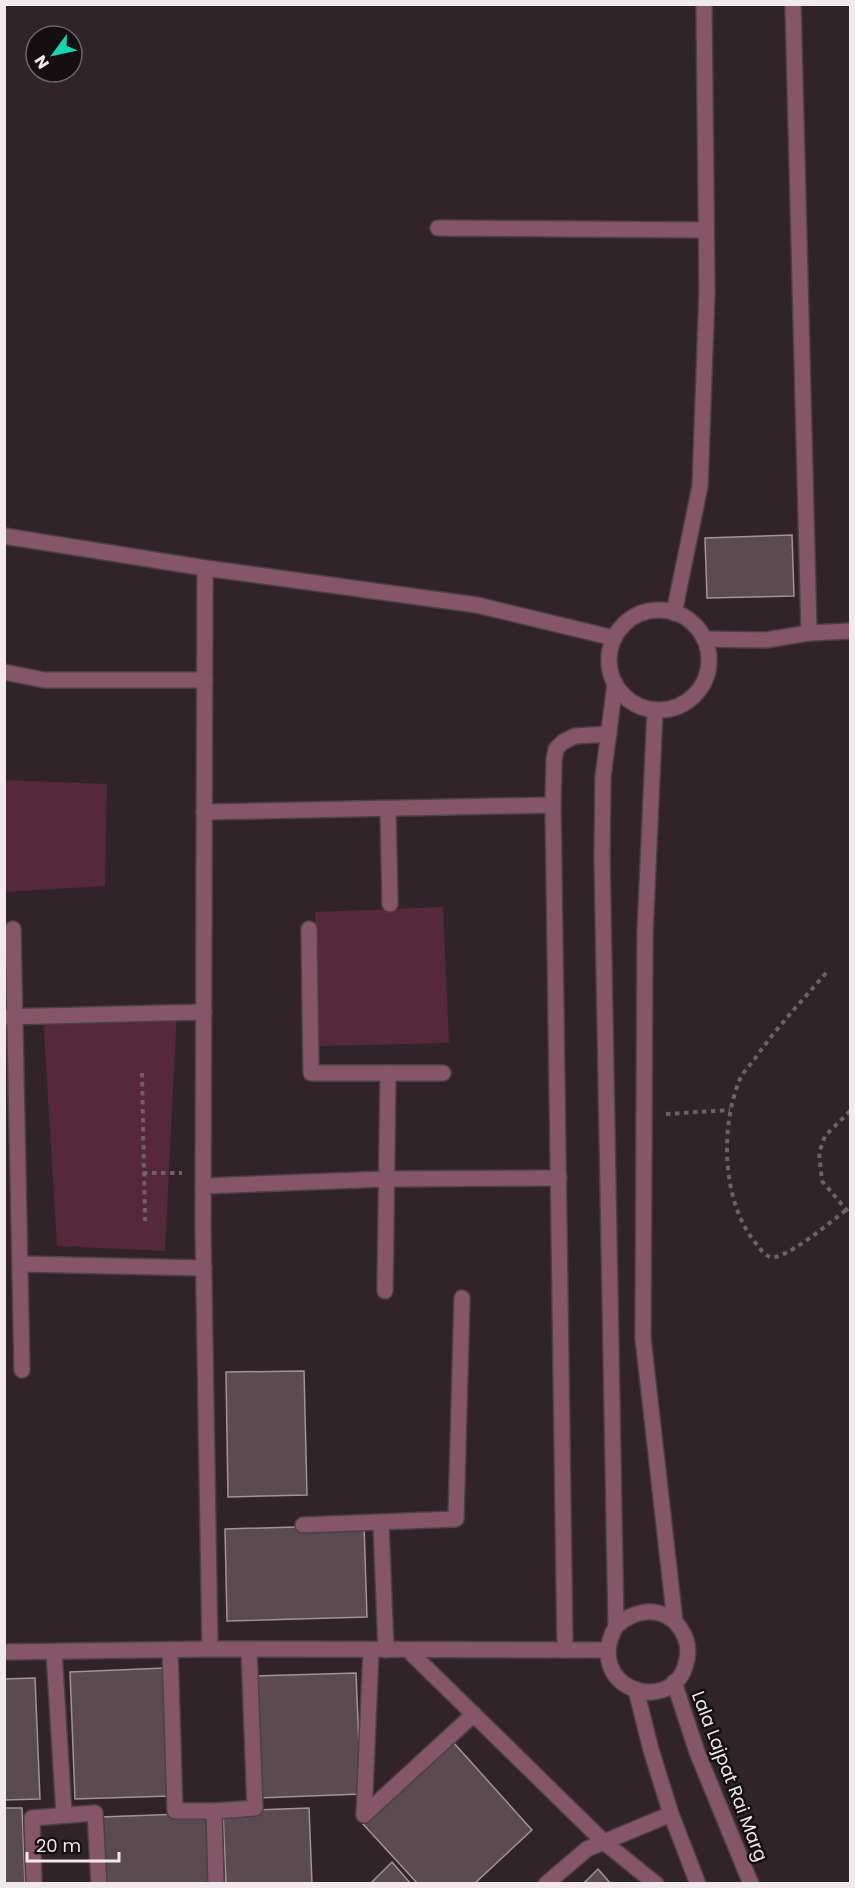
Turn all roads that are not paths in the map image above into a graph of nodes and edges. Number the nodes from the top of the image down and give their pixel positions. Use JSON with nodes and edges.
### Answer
{"nodes":[{"id":1,"x":704,"y":4,"type":"edge"},
{"id":2,"x":793,"y":4,"type":"edge"},
{"id":3,"x":438,"y":228,"type":"dead end"},
{"id":4,"x":706,"y":230,"type":"junction"},
{"id":5,"x":4,"y":536,"type":"edge"},
{"id":6,"x":205,"y":568,"type":"junction"},
{"id":7,"x":674,"y":613,"type":"junction"},
{"id":8,"x":850,"y":631,"type":"edge"},
{"id":9,"x":809,"y":633,"type":"junction"},
{"id":10,"x":614,"y":638,"type":"junction"},
{"id":11,"x":704,"y":639,"type":"junction"},
{"id":12,"x":4,"y":672,"type":"edge"},
{"id":13,"x":205,"y":680,"type":"junction"},
{"id":14,"x":615,"y":684,"type":"junction"},
{"id":15,"x":655,"y":710,"type":"junction"},
{"id":16,"x":609,"y":734,"type":"junction"},
{"id":17,"x":552,"y":805,"type":"junction"},
{"id":18,"x":388,"y":808,"type":"junction"},
{"id":19,"x":204,"y":812,"type":"junction"},
{"id":20,"x":390,"y":904,"type":"dead end"},
{"id":21,"x":14,"y":929,"type":"dead end"},
{"id":22,"x":309,"y":929,"type":"dead end"},
{"id":23,"x":204,"y":1012,"type":"junction"},
{"id":24,"x":10,"y":1017,"type":"edge"},
{"id":25,"x":388,"y":1073,"type":"junction"},
{"id":26,"x":443,"y":1073,"type":"dead end"},
{"id":27,"x":559,"y":1178,"type":"junction"},
{"id":28,"x":386,"y":1179,"type":"junction"},
{"id":29,"x":204,"y":1180,"type":"junction"},
{"id":30,"x":20,"y":1264,"type":"junction"},
{"id":31,"x":204,"y":1268,"type":"junction"},
{"id":32,"x":385,"y":1291,"type":"dead end"},
{"id":33,"x":462,"y":1298,"type":"dead end"},
{"id":34,"x":22,"y":1370,"type":"dead end"},
{"id":35,"x":381,"y":1523,"type":"junction"},
{"id":36,"x":303,"y":1525,"type":"dead end"},
{"id":37,"x":675,"y":1622,"type":"junction"},
{"id":38,"x":616,"y":1626,"type":"junction"},
{"id":39,"x":210,"y":1649,"type":"junction"},
{"id":40,"x":170,"y":1650,"type":"junction"},
{"id":41,"x":249,"y":1650,"type":"junction"},
{"id":42,"x":370,"y":1650,"type":"junction"},
{"id":43,"x":386,"y":1650,"type":"junction"},
{"id":44,"x":408,"y":1650,"type":"junction"},
{"id":45,"x":565,"y":1650,"type":"junction"},
{"id":46,"x":608,"y":1650,"type":"junction"},
{"id":47,"x":4,"y":1652,"type":"edge"},
{"id":48,"x":54,"y":1652,"type":"junction"},
{"id":49,"x":674,"y":1682,"type":"junction"},
{"id":50,"x":636,"y":1690,"type":"junction"},
{"id":51,"x":474,"y":1714,"type":"junction"},
{"id":52,"x":214,"y":1811,"type":"junction"},
{"id":53,"x":64,"y":1814,"type":"junction"},
{"id":54,"x":671,"y":1814,"type":"junction"},
{"id":55,"x":604,"y":1842,"type":"junction"},
{"id":56,"x":34,"y":1884,"type":"edge"},
{"id":57,"x":99,"y":1884,"type":"edge"},
{"id":58,"x":216,"y":1884,"type":"edge"},
{"id":59,"x":546,"y":1884,"type":"edge"},
{"id":60,"x":656,"y":1884,"type":"edge"},
{"id":61,"x":698,"y":1884,"type":"edge"},
{"id":62,"x":751,"y":1884,"type":"edge"}],
"edges":[{"from":1,"to":4,"type":"street"},
{"from":2,"to":9,"type":"street"},
{"from":3,"to":4,"type":"street"},
{"from":4,"to":7,"type":"street"},
{"from":5,"to":6,"type":"street"},
{"from":6,"to":10,"type":"street"},
{"from":6,"to":13,"type":"street"},
{"from":7,"to":10,"type":"street"},
{"from":7,"to":11,"type":"street"},
{"from":8,"to":9,"type":"street"},
{"from":9,"to":11,"type":"street"},
{"from":10,"to":14,"type":"street"},
{"from":11,"to":15,"type":"street"},
{"from":12,"to":13,"type":"street"},
{"from":13,"to":19,"type":"street"},
{"from":14,"to":15,"type":"street"},
{"from":14,"to":16,"type":"street"},
{"from":15,"to":37,"type":"street"},
{"from":16,"to":17,"type":"street"},
{"from":16,"to":38,"type":"street"},
{"from":17,"to":18,"type":"street"},
{"from":17,"to":27,"type":"street"},
{"from":18,"to":19,"type":"street"},
{"from":18,"to":20,"type":"street"},
{"from":19,"to":23,"type":"street"},
{"from":21,"to":24,"type":"street"},
{"from":22,"to":25,"type":"street"},
{"from":23,"to":24,"type":"street"},
{"from":23,"to":29,"type":"street"},
{"from":24,"to":30,"type":"street"},
{"from":25,"to":26,"type":"street"},
{"from":25,"to":28,"type":"street"},
{"from":27,"to":28,"type":"street"},
{"from":27,"to":45,"type":"street"},
{"from":28,"to":29,"type":"street"},
{"from":28,"to":32,"type":"street"},
{"from":29,"to":31,"type":"street"},
{"from":30,"to":31,"type":"street"},
{"from":30,"to":34,"type":"street"},
{"from":31,"to":39,"type":"street"},
{"from":33,"to":35,"type":"street"},
{"from":35,"to":36,"type":"street"},
{"from":35,"to":43,"type":"street"},
{"from":37,"to":38,"type":"street"},
{"from":37,"to":49,"type":"street"},
{"from":38,"to":46,"type":"street"},
{"from":39,"to":40,"type":"street"},
{"from":39,"to":41,"type":"street"},
{"from":40,"to":48,"type":"street"},
{"from":40,"to":52,"type":"street"},
{"from":41,"to":42,"type":"street"},
{"from":41,"to":52,"type":"street"},
{"from":42,"to":43,"type":"street"},
{"from":42,"to":51,"type":"street"},
{"from":43,"to":44,"type":"street"},
{"from":44,"to":45,"type":"street"},
{"from":44,"to":51,"type":"street"},
{"from":45,"to":46,"type":"street"},
{"from":46,"to":50,"type":"street"},
{"from":47,"to":48,"type":"street"},
{"from":48,"to":53,"type":"street"},
{"from":49,"to":50,"type":"street"},
{"from":49,"to":62,"type":"street","name":"Lala Lajpat Rai Marg"},
{"from":50,"to":54,"type":"street"},
{"from":51,"to":55,"type":"street"},
{"from":52,"to":58,"type":"street"},
{"from":53,"to":56,"type":"street"},
{"from":53,"to":57,"type":"street"},
{"from":54,"to":55,"type":"street"},
{"from":54,"to":61,"type":"street"},
{"from":55,"to":59,"type":"street"},
{"from":55,"to":60,"type":"street"}]}
